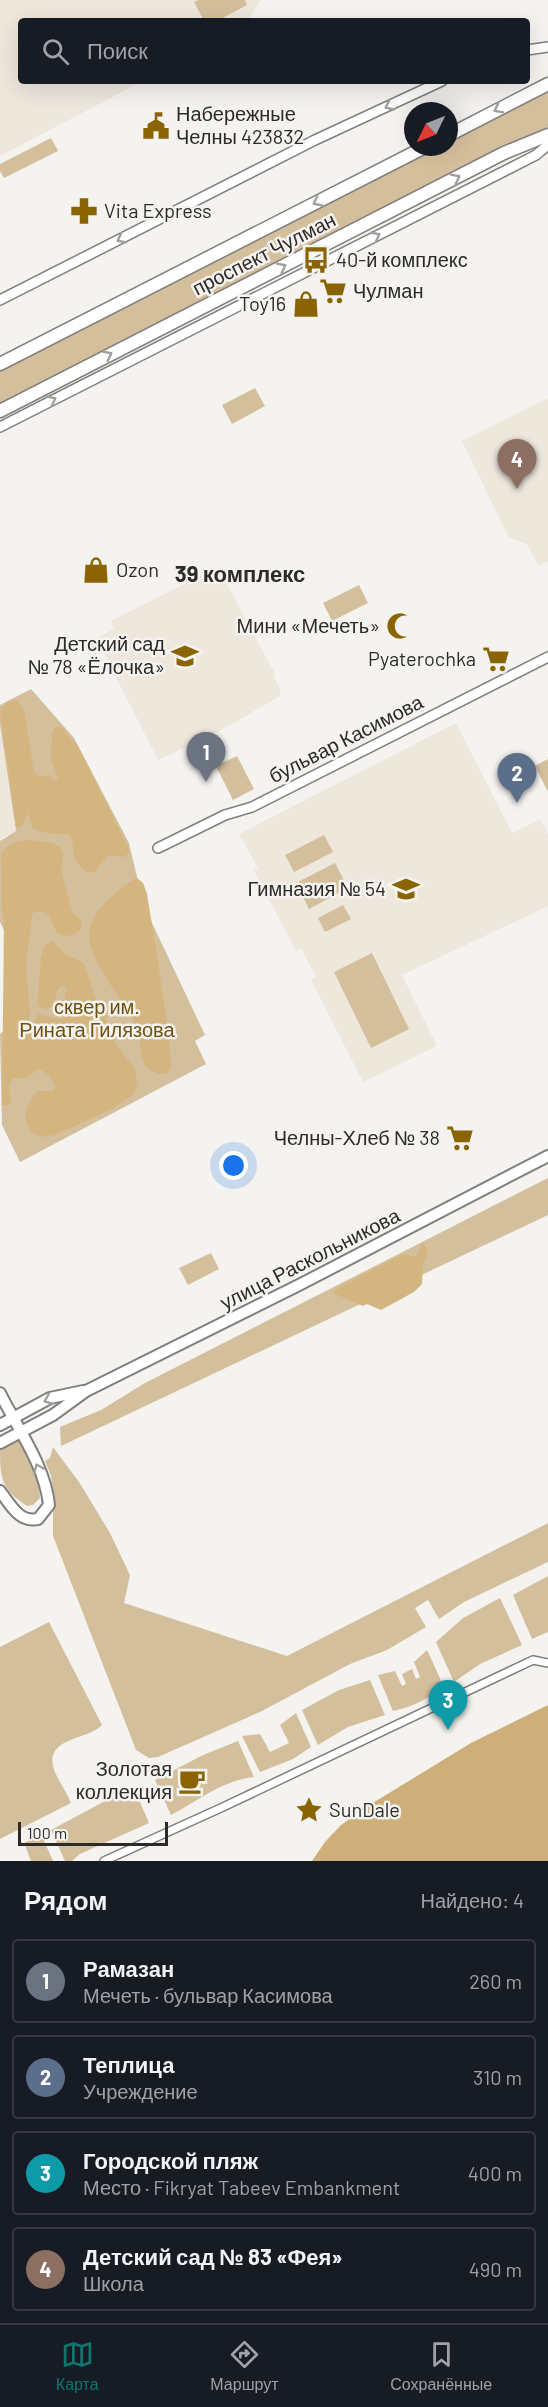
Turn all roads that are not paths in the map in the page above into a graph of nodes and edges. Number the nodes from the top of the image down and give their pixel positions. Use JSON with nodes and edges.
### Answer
{"nodes":[{"id":1,"x":548,"y":47,"type":"edge"},
{"id":2,"x":530,"y":50,"type":"edge"},
{"id":3,"x":436,"y":84,"type":"edge"},
{"id":4,"x":548,"y":84,"type":"edge"},
{"id":5,"x":458,"y":130,"type":"edge"},
{"id":6,"x":548,"y":135,"type":"edge"},
{"id":7,"x":548,"y":145,"type":"edge"},
{"id":8,"x":407,"y":156,"type":"edge"},
{"id":9,"x":0,"y":300,"type":"edge"},
{"id":10,"x":0,"y":364,"type":"edge"},
{"id":11,"x":0,"y":411,"type":"edge"},
{"id":12,"x":0,"y":427,"type":"edge"},
{"id":13,"x":548,"y":657,"type":"edge"},
{"id":14,"x":158,"y":848,"type":"dead end"},
{"id":15,"x":548,"y":1156,"type":"edge"},
{"id":16,"x":86,"y":1391,"type":"junction"},
{"id":17,"x":0,"y":1393,"type":"edge"},
{"id":18,"x":12,"y":1418,"type":"junction"},
{"id":19,"x":0,"y":1425,"type":"edge"},
{"id":20,"x":21,"y":1433,"type":"junction"},
{"id":21,"x":0,"y":1443,"type":"edge"},
{"id":22,"x":0,"y":1491,"type":"edge"},
{"id":23,"x":548,"y":1663,"type":"edge"},
{"id":24,"x":104,"y":1861,"type":"edge"}],
"edges":[{"from":1,"to":2,"type":"street"},
{"from":3,"to":9,"type":"street","one_way":true},
{"from":4,"to":5,"type":"main road","one_way":true},
{"from":11,"to":6,"type":"main road","name":"проспект Чулман","one_way":true},
{"from":12,"to":7,"type":"street","one_way":true},
{"from":8,"to":10,"type":"main road","name":"проспект Чулман","one_way":true},
{"from":13,"to":14,"type":"street","name":"бульвар Касимова"},
{"from":15,"to":16,"type":"street","name":"улица Раскольникова"},
{"from":16,"to":18,"type":"street","name":"улица Раскольникова","one_way":true},
{"from":16,"to":20,"type":"street","name":"улица Раскольникова"},
{"from":17,"to":18,"type":"street"},
{"from":18,"to":19,"type":"street","name":"улица Раскольникова"},
{"from":18,"to":20,"type":"street"},
{"from":20,"to":21,"type":"street","name":"улица Раскольникова"},
{"from":22,"to":20,"type":"street","one_way":true},
{"from":23,"to":24,"type":"street"}]}
